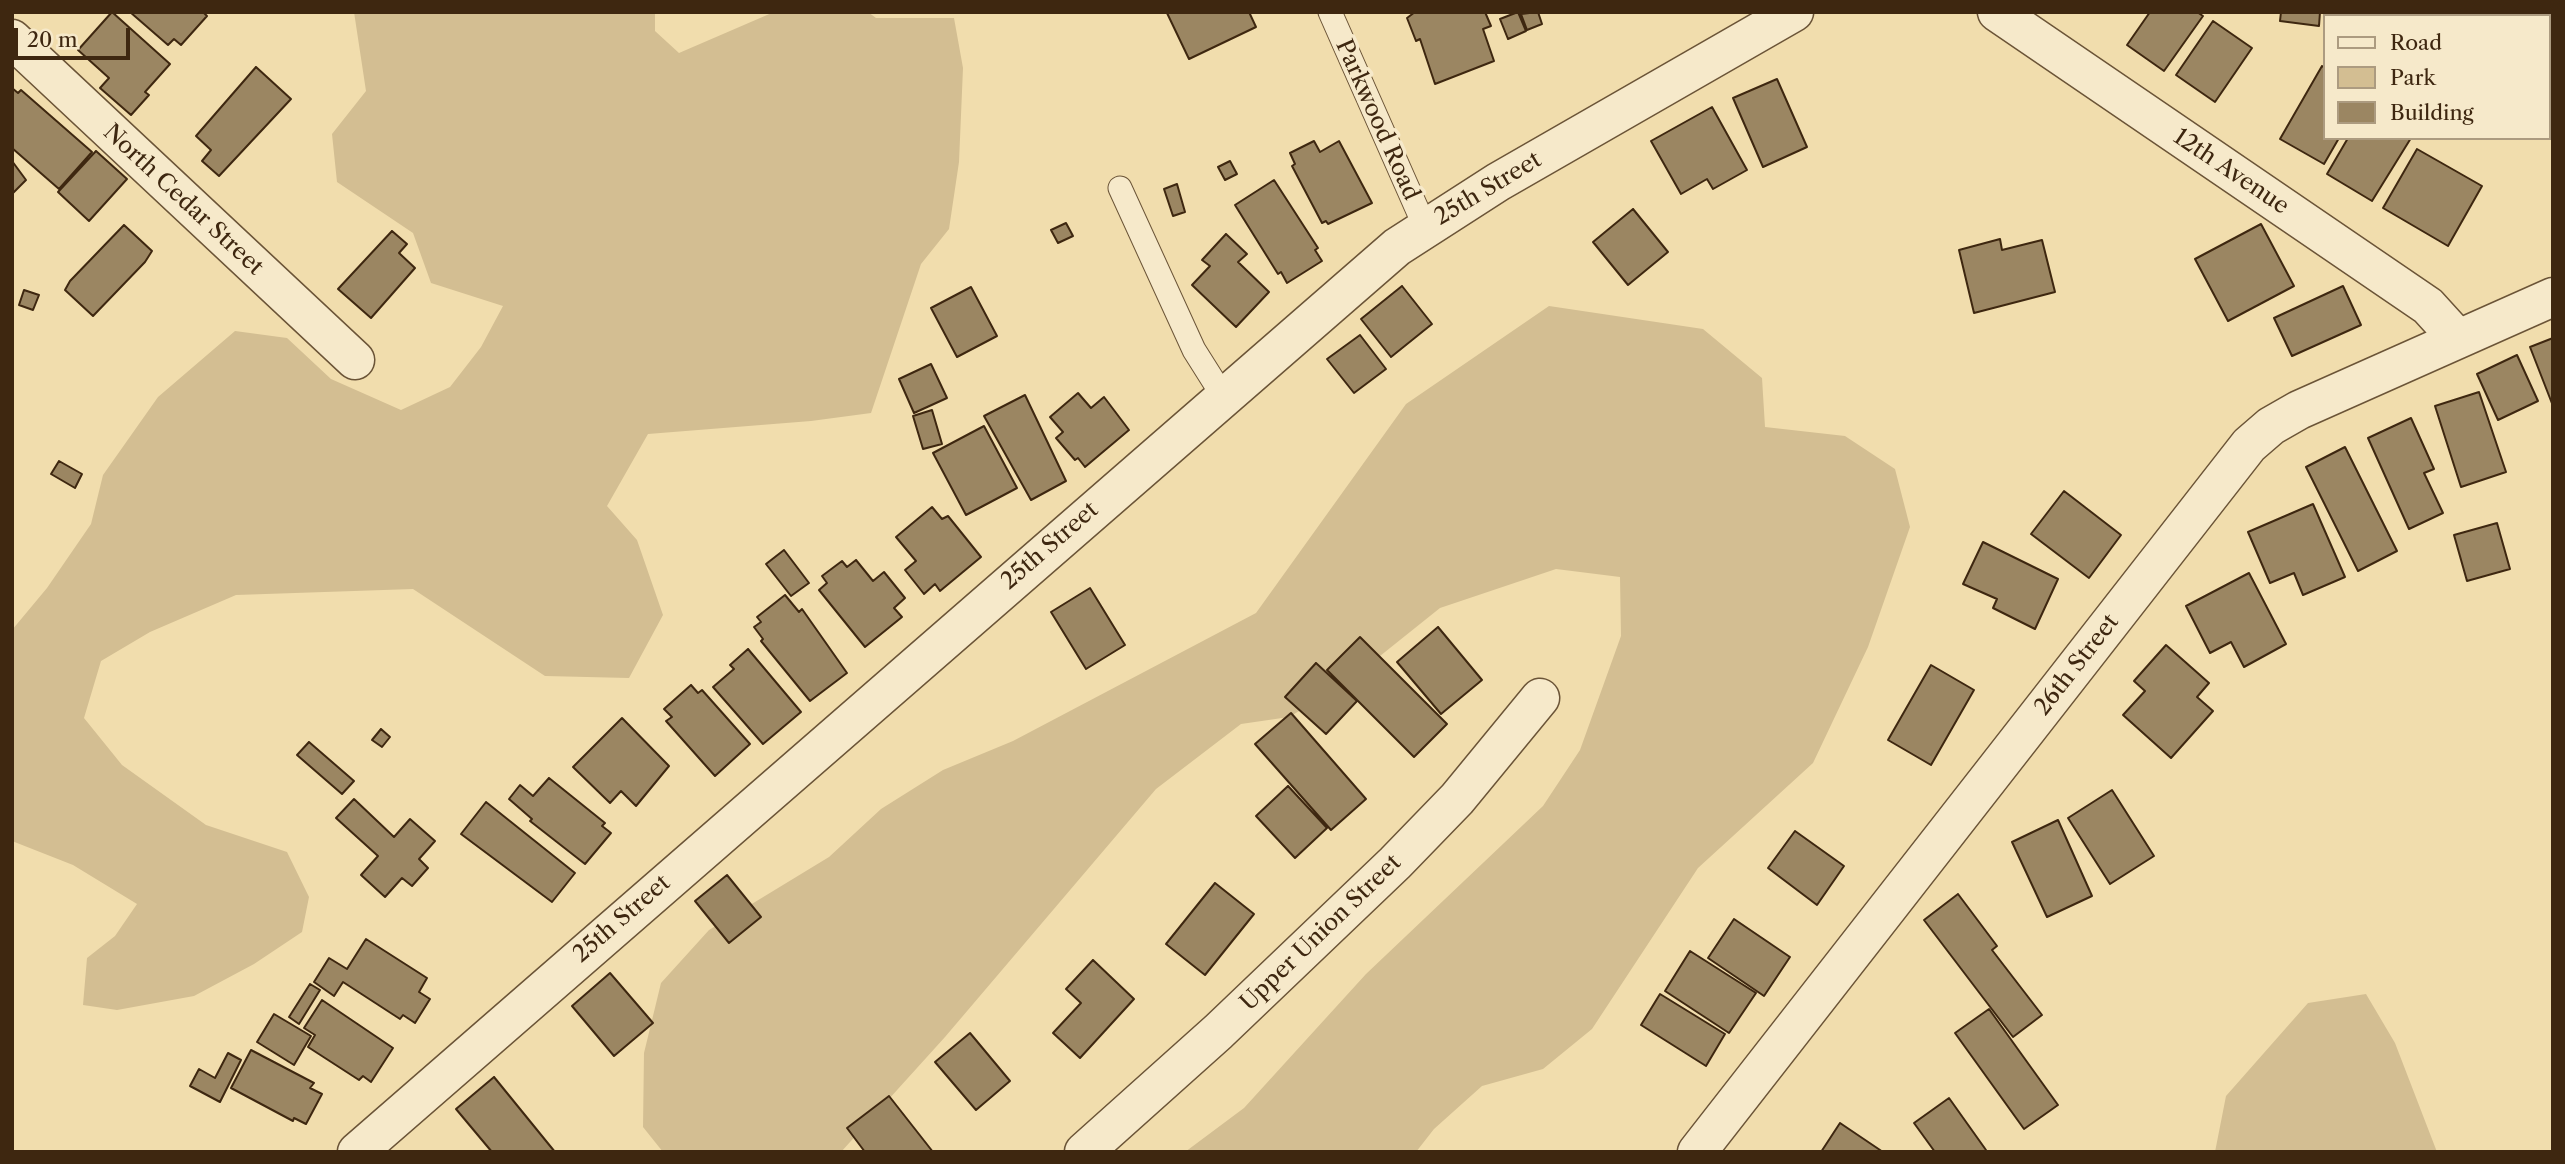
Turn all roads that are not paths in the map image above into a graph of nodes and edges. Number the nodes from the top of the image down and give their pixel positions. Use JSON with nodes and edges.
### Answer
{"nodes":[{"id":1,"x":1330,"y":12,"type":"edge"},
{"id":2,"x":1794,"y":12,"type":"edge"},
{"id":3,"x":1997,"y":12,"type":"edge"},
{"id":4,"x":12,"y":39,"type":"edge"},
{"id":5,"x":1120,"y":188,"type":"dead end"},
{"id":6,"x":1425,"y":227,"type":"junction"},
{"id":7,"x":2553,"y":296,"type":"edge"},
{"id":8,"x":2458,"y":339,"type":"junction"},
{"id":9,"x":355,"y":360,"type":"dead end"},
{"id":10,"x":1223,"y":396,"type":"junction"},
{"id":11,"x":1540,"y":698,"type":"dead end"},
{"id":12,"x":357,"y":1152,"type":"edge"},
{"id":13,"x":1084,"y":1152,"type":"edge"},
{"id":14,"x":1697,"y":1152,"type":"edge"}],
"edges":[{"from":1,"to":6,"type":"lane","name":"Parkwood Road"},
{"from":2,"to":6,"type":"street","name":"25th Street"},
{"from":3,"to":8,"type":"street","name":"12th Avenue"},
{"from":4,"to":9,"type":"street","name":"North Cedar Street"},
{"from":5,"to":10,"type":"lane"},
{"from":6,"to":10,"type":"street","name":"25th Street"},
{"from":7,"to":8,"type":"street","name":"26th Street"},
{"from":8,"to":14,"type":"street","name":"26th Street"},
{"from":10,"to":12,"type":"street","name":"25th Street"},
{"from":11,"to":13,"type":"street","name":"Upper Union Street"}]}
